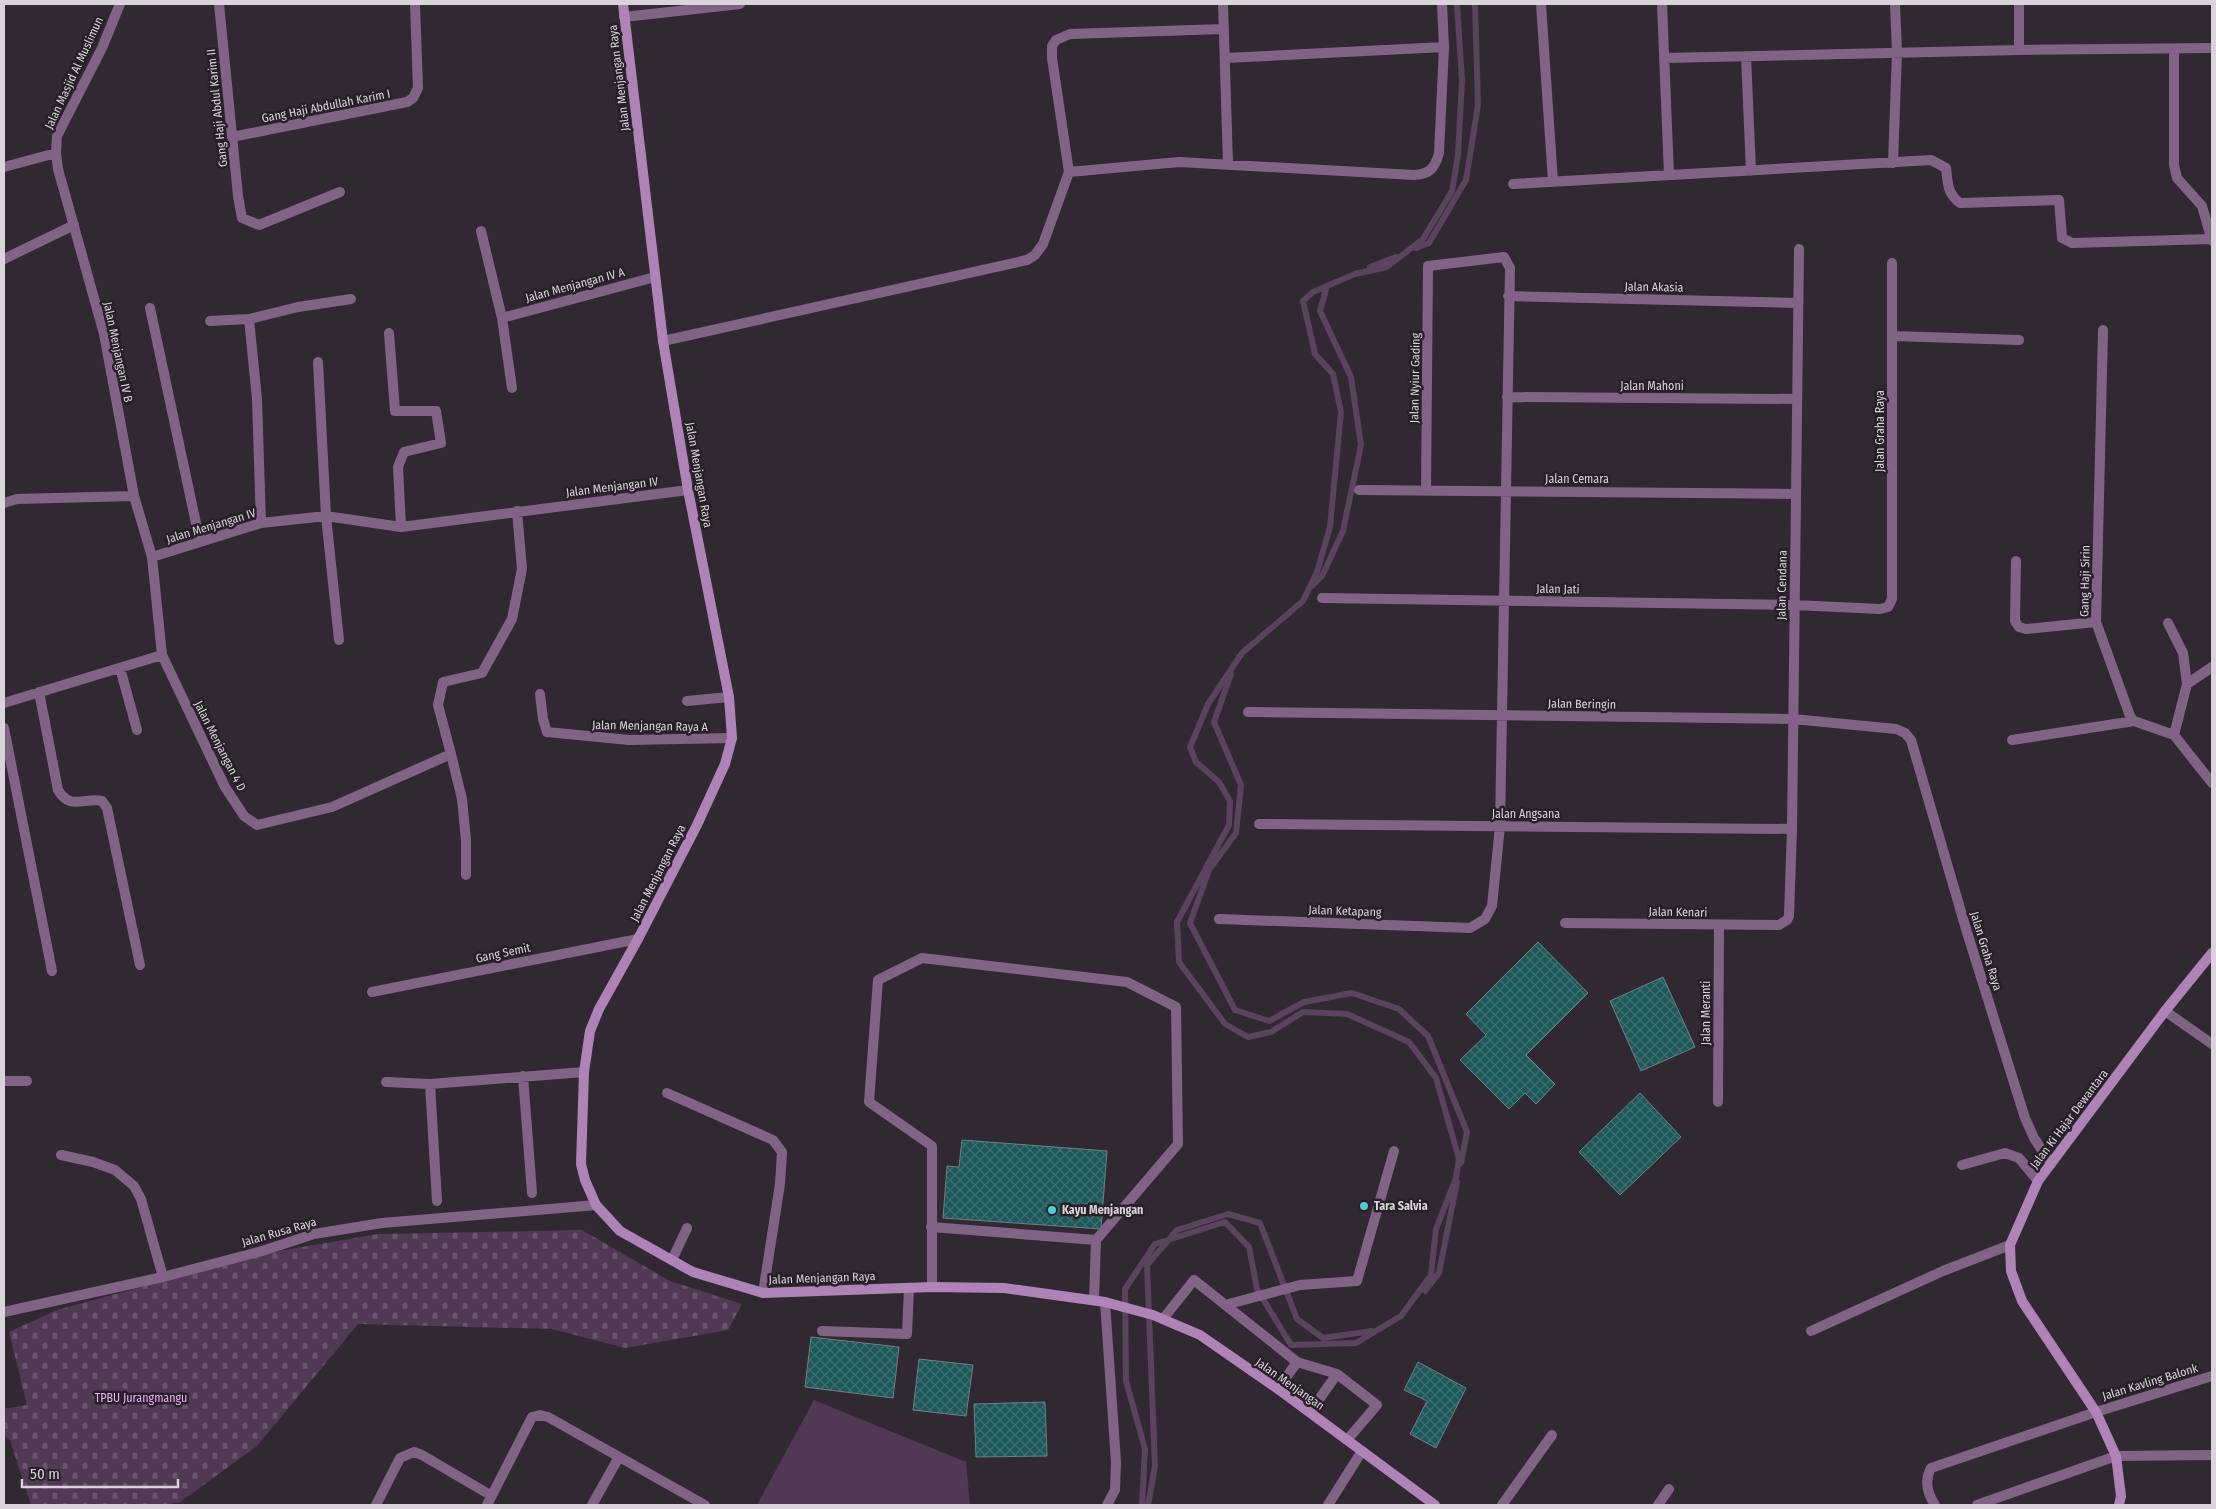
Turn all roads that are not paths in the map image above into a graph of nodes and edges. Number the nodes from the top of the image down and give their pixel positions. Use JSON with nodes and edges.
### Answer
{"nodes":[{"id":1,"x":120,"y":4,"type":"edge"},
{"id":2,"x":219,"y":4,"type":"edge"},
{"id":3,"x":415,"y":4,"type":"edge"},
{"id":4,"x":623,"y":4,"type":"edge"},
{"id":5,"x":740,"y":4,"type":"edge"},
{"id":6,"x":1223,"y":4,"type":"edge"},
{"id":7,"x":1442,"y":4,"type":"edge"},
{"id":8,"x":1541,"y":4,"type":"edge"},
{"id":9,"x":1662,"y":4,"type":"edge"},
{"id":10,"x":1895,"y":4,"type":"edge"},
{"id":11,"x":2019,"y":4,"type":"edge"},
{"id":12,"x":624,"y":17,"type":"junction"},
{"id":13,"x":1224,"y":29,"type":"junction"},
{"id":14,"x":1444,"y":47,"type":"junction"},
{"id":15,"x":2174,"y":48,"type":"junction"},
{"id":16,"x":2212,"y":48,"type":"edge"},
{"id":17,"x":2019,"y":50,"type":"junction"},
{"id":18,"x":1897,"y":52,"type":"junction"},
{"id":19,"x":1746,"y":56,"type":"junction"},
{"id":20,"x":1225,"y":58,"type":"junction"},
{"id":21,"x":1664,"y":58,"type":"junction"},
{"id":22,"x":232,"y":137,"type":"junction"},
{"id":23,"x":56,"y":153,"type":"junction"},
{"id":24,"x":1893,"y":163,"type":"junction"},
{"id":25,"x":1228,"y":164,"type":"junction"},
{"id":26,"x":4,"y":167,"type":"edge"},
{"id":27,"x":1751,"y":171,"type":"junction"},
{"id":28,"x":1069,"y":172,"type":"junction"},
{"id":29,"x":1668,"y":175,"type":"junction"},
{"id":30,"x":1553,"y":182,"type":"junction"},
{"id":31,"x":1512,"y":184,"type":"dead end"},
{"id":32,"x":340,"y":192,"type":"dead end"},
{"id":33,"x":74,"y":225,"type":"junction"},
{"id":34,"x":481,"y":231,"type":"dead end"},
{"id":35,"x":2212,"y":240,"type":"edge"},
{"id":36,"x":1799,"y":249,"type":"dead end"},
{"id":37,"x":4,"y":259,"type":"edge"},
{"id":38,"x":1892,"y":263,"type":"dead end"},
{"id":39,"x":655,"y":277,"type":"junction"},
{"id":40,"x":1508,"y":296,"type":"junction"},
{"id":41,"x":351,"y":298,"type":"dead end"},
{"id":42,"x":1798,"y":303,"type":"junction"},
{"id":43,"x":150,"y":308,"type":"dead end"},
{"id":44,"x":502,"y":318,"type":"junction"},
{"id":45,"x":249,"y":319,"type":"junction"},
{"id":46,"x":210,"y":321,"type":"dead end"},
{"id":47,"x":2102,"y":330,"type":"dead end"},
{"id":48,"x":389,"y":333,"type":"dead end"},
{"id":49,"x":1893,"y":336,"type":"junction"},
{"id":50,"x":2019,"y":340,"type":"dead end"},
{"id":51,"x":663,"y":341,"type":"junction"},
{"id":52,"x":318,"y":362,"type":"dead end"},
{"id":53,"x":512,"y":388,"type":"dead end"},
{"id":54,"x":1506,"y":398,"type":"junction"},
{"id":55,"x":1797,"y":399,"type":"junction"},
{"id":56,"x":688,"y":490,"type":"junction"},
{"id":57,"x":1359,"y":490,"type":"dead end"},
{"id":58,"x":1426,"y":490,"type":"junction"},
{"id":59,"x":1505,"y":491,"type":"junction"},
{"id":60,"x":1796,"y":494,"type":"junction"},
{"id":61,"x":134,"y":496,"type":"junction"},
{"id":62,"x":4,"y":503,"type":"edge"},
{"id":63,"x":517,"y":511,"type":"junction"},
{"id":64,"x":326,"y":516,"type":"junction"},
{"id":65,"x":261,"y":523,"type":"junction"},
{"id":66,"x":400,"y":527,"type":"junction"},
{"id":67,"x":200,"y":542,"type":"junction"},
{"id":68,"x":152,"y":557,"type":"junction"},
{"id":69,"x":2016,"y":561,"type":"dead end"},
{"id":70,"x":1322,"y":598,"type":"dead end"},
{"id":71,"x":1892,"y":599,"type":"joint"},
{"id":72,"x":1504,"y":600,"type":"junction"},
{"id":73,"x":1794,"y":605,"type":"junction"},
{"id":74,"x":2096,"y":622,"type":"junction"},
{"id":75,"x":2168,"y":623,"type":"dead end"},
{"id":76,"x":339,"y":640,"type":"dead end"},
{"id":77,"x":162,"y":655,"type":"junction"},
{"id":78,"x":120,"y":668,"type":"junction"},
{"id":79,"x":2212,"y":668,"type":"edge"},
{"id":80,"x":2187,"y":684,"type":"junction"},
{"id":81,"x":39,"y":692,"type":"junction"},
{"id":82,"x":540,"y":694,"type":"dead end"},
{"id":83,"x":729,"y":697,"type":"junction"},
{"id":84,"x":687,"y":701,"type":"dead end"},
{"id":85,"x":4,"y":703,"type":"edge"},
{"id":86,"x":1248,"y":712,"type":"dead end"},
{"id":87,"x":1502,"y":715,"type":"junction"},
{"id":88,"x":1793,"y":719,"type":"junction"},
{"id":89,"x":2134,"y":721,"type":"junction"},
{"id":90,"x":4,"y":728,"type":"edge"},
{"id":91,"x":136,"y":730,"type":"dead end"},
{"id":92,"x":2174,"y":735,"type":"junction"},
{"id":93,"x":732,"y":738,"type":"junction"},
{"id":94,"x":1911,"y":740,"type":"joint"},
{"id":95,"x":2012,"y":740,"type":"dead end"},
{"id":96,"x":451,"y":754,"type":"junction"},
{"id":97,"x":2212,"y":783,"type":"edge"},
{"id":98,"x":1259,"y":824,"type":"dead end"},
{"id":99,"x":1500,"y":826,"type":"junction"},
{"id":100,"x":1792,"y":828,"type":"junction"},
{"id":101,"x":466,"y":875,"type":"dead end"},
{"id":102,"x":1219,"y":919,"type":"dead end"},
{"id":103,"x":1788,"y":920,"type":"joint"},
{"id":104,"x":1565,"y":923,"type":"dead end"},
{"id":105,"x":1719,"y":925,"type":"junction"},
{"id":106,"x":638,"y":939,"type":"junction"},
{"id":107,"x":2212,"y":953,"type":"edge"},
{"id":108,"x":140,"y":965,"type":"dead end"},
{"id":109,"x":52,"y":971,"type":"dead end"},
{"id":110,"x":372,"y":992,"type":"dead end"},
{"id":111,"x":2165,"y":1011,"type":"junction"},
{"id":112,"x":2212,"y":1044,"type":"edge"},
{"id":113,"x":584,"y":1072,"type":"junction"},
{"id":114,"x":523,"y":1076,"type":"junction"},
{"id":115,"x":27,"y":1080,"type":"dead end"},
{"id":116,"x":4,"y":1081,"type":"edge"},
{"id":117,"x":386,"y":1082,"type":"dead end"},
{"id":118,"x":430,"y":1084,"type":"junction"},
{"id":119,"x":668,"y":1093,"type":"dead end"},
{"id":120,"x":1718,"y":1102,"type":"dead end"},
{"id":121,"x":1394,"y":1151,"type":"dead end"},
{"id":122,"x":61,"y":1155,"type":"dead end"},
{"id":123,"x":2050,"y":1164,"type":"junction"},
{"id":124,"x":1962,"y":1165,"type":"dead end"},
{"id":125,"x":2038,"y":1181,"type":"junction"},
{"id":126,"x":532,"y":1193,"type":"dead end"},
{"id":127,"x":438,"y":1201,"type":"dead end"},
{"id":128,"x":596,"y":1205,"type":"junction"},
{"id":129,"x":932,"y":1227,"type":"junction"},
{"id":130,"x":687,"y":1228,"type":"dead end"},
{"id":131,"x":1096,"y":1240,"type":"junction"},
{"id":132,"x":2010,"y":1245,"type":"junction"},
{"id":133,"x":672,"y":1260,"type":"junction"},
{"id":134,"x":163,"y":1277,"type":"junction"},
{"id":135,"x":932,"y":1287,"type":"junction"},
{"id":136,"x":908,"y":1288,"type":"junction"},
{"id":137,"x":763,"y":1293,"type":"junction"},
{"id":138,"x":1094,"y":1300,"type":"junction"},
{"id":139,"x":1105,"y":1302,"type":"junction"},
{"id":140,"x":1118,"y":1305,"type":"joint"},
{"id":141,"x":1225,"y":1305,"type":"junction"},
{"id":142,"x":4,"y":1312,"type":"edge"},
{"id":143,"x":1163,"y":1318,"type":"junction"},
{"id":144,"x":822,"y":1331,"type":"dead end"},
{"id":145,"x":1811,"y":1331,"type":"dead end"},
{"id":146,"x":1297,"y":1362,"type":"junction"},
{"id":147,"x":1338,"y":1374,"type":"junction"},
{"id":148,"x":2212,"y":1376,"type":"edge"},
{"id":149,"x":1278,"y":1389,"type":"junction"},
{"id":150,"x":1310,"y":1412,"type":"junction"},
{"id":151,"x":2096,"y":1412,"type":"junction"},
{"id":152,"x":1552,"y":1435,"type":"dead end"},
{"id":153,"x":1347,"y":1440,"type":"junction"},
{"id":154,"x":1362,"y":1451,"type":"junction"},
{"id":155,"x":2212,"y":1455,"type":"edge"},
{"id":156,"x":2116,"y":1456,"type":"junction"},
{"id":157,"x":619,"y":1457,"type":"junction"},
{"id":158,"x":1669,"y":1489,"type":"dead end"},
{"id":159,"x":490,"y":1501,"type":"edge"},
{"id":160,"x":701,"y":1504,"type":"edge"},
{"id":161,"x":376,"y":1505,"type":"edge"},
{"id":162,"x":592,"y":1505,"type":"edge"},
{"id":163,"x":1107,"y":1505,"type":"edge"},
{"id":164,"x":1328,"y":1505,"type":"edge"},
{"id":165,"x":1435,"y":1505,"type":"edge"},
{"id":166,"x":1502,"y":1505,"type":"edge"},
{"id":167,"x":1658,"y":1505,"type":"edge"},
{"id":168,"x":1935,"y":1505,"type":"edge"},
{"id":169,"x":1977,"y":1505,"type":"edge"},
{"id":170,"x":2119,"y":1505,"type":"edge"}],
"edges":[{"from":1,"to":23,"type":"street","name":"Jalan Masjid Al Muslimun"},
{"from":2,"to":22,"type":"street","name":"Gang Haji Abdul Karim II"},
{"from":3,"to":22,"type":"street","name":"Gang Haji Abdullah Karim I"},
{"from":4,"to":12,"type":"main road","name":"Jalan Menjangan Raya"},
{"from":5,"to":12,"type":"street"},
{"from":6,"to":13,"type":"street"},
{"from":7,"to":14,"type":"street"},
{"from":8,"to":30,"type":"street"},
{"from":9,"to":21,"type":"street"},
{"from":10,"to":18,"type":"street"},
{"from":11,"to":17,"type":"street"},
{"from":12,"to":39,"type":"main road","name":"Jalan Menjangan Raya"},
{"from":13,"to":20,"type":"street"},
{"from":13,"to":28,"type":"street"},
{"from":14,"to":20,"type":"street"},
{"from":14,"to":25,"type":"street"},
{"from":15,"to":16,"type":"street"},
{"from":15,"to":17,"type":"street"},
{"from":15,"to":35,"type":"street"},
{"from":17,"to":18,"type":"street"},
{"from":18,"to":19,"type":"street"},
{"from":18,"to":24,"type":"street"},
{"from":19,"to":21,"type":"street"},
{"from":19,"to":27,"type":"street"},
{"from":20,"to":25,"type":"street"},
{"from":21,"to":29,"type":"street"},
{"from":22,"to":32,"type":"street","name":"Gang Haji Abdul Karim II"},
{"from":23,"to":26,"type":"street"},
{"from":23,"to":33,"type":"street","name":"Jalan Menjangan IV B"},
{"from":24,"to":27,"type":"street"},
{"from":24,"to":35,"type":"street"},
{"from":25,"to":28,"type":"street"},
{"from":27,"to":29,"type":"street"},
{"from":28,"to":51,"type":"street"},
{"from":29,"to":30,"type":"street"},
{"from":30,"to":31,"type":"street"},
{"from":33,"to":37,"type":"street"},
{"from":33,"to":61,"type":"street","name":"Jalan Menjangan IV B"},
{"from":34,"to":44,"type":"street"},
{"from":36,"to":42,"type":"street","name":"Jalan Cendana"},
{"from":38,"to":49,"type":"street","name":"Jalan Graha Raya"},
{"from":39,"to":44,"type":"street","name":"Jalan Menjangan IV A"},
{"from":39,"to":51,"type":"main road","name":"Jalan Menjangan Raya"},
{"from":40,"to":42,"type":"street","name":"Jalan Akasia"},
{"from":40,"to":54,"type":"street"},
{"from":40,"to":58,"type":"street","name":"Jalan Nyiur Gading"},
{"from":41,"to":45,"type":"street"},
{"from":42,"to":55,"type":"street","name":"Jalan Cendana"},
{"from":43,"to":67,"type":"street"},
{"from":44,"to":53,"type":"street"},
{"from":45,"to":46,"type":"street"},
{"from":45,"to":65,"type":"street"},
{"from":47,"to":74,"type":"street","name":"Gang Haji Sirin"},
{"from":48,"to":66,"type":"street"},
{"from":49,"to":50,"type":"street"},
{"from":49,"to":71,"type":"street","name":"Jalan Graha Raya"},
{"from":51,"to":56,"type":"main road","name":"Jalan Menjangan Raya"},
{"from":52,"to":64,"type":"street"},
{"from":54,"to":55,"type":"street","name":"Jalan Mahoni"},
{"from":54,"to":59,"type":"street"},
{"from":55,"to":60,"type":"street","name":"Jalan Cendana"},
{"from":56,"to":63,"type":"street","name":"Jalan Menjangan IV"},
{"from":56,"to":83,"type":"main road","name":"Jalan Menjangan Raya"},
{"from":57,"to":58,"type":"street","name":"Jalan Cemara"},
{"from":58,"to":59,"type":"street","name":"Jalan Cemara"},
{"from":59,"to":60,"type":"street","name":"Jalan Cemara"},
{"from":59,"to":72,"type":"street"},
{"from":60,"to":73,"type":"street","name":"Jalan Cendana"},
{"from":61,"to":62,"type":"street"},
{"from":61,"to":68,"type":"street","name":"Jalan Menjangan IV B"},
{"from":63,"to":66,"type":"street","name":"Jalan Menjangan IV"},
{"from":63,"to":96,"type":"street"},
{"from":64,"to":65,"type":"street","name":"Jalan Menjangan IV"},
{"from":64,"to":66,"type":"street","name":"Jalan Menjangan IV"},
{"from":64,"to":76,"type":"street"},
{"from":65,"to":67,"type":"street","name":"Jalan Menjangan IV"},
{"from":67,"to":68,"type":"street","name":"Jalan Menjangan IV"},
{"from":68,"to":77,"type":"street"},
{"from":69,"to":74,"type":"street"},
{"from":70,"to":72,"type":"street","name":"Jalan Jati"},
{"from":71,"to":73,"type":"street","name":"Jalan Jati"},
{"from":72,"to":73,"type":"street","name":"Jalan Jati"},
{"from":72,"to":87,"type":"street"},
{"from":73,"to":88,"type":"street","name":"Jalan Cendana"},
{"from":74,"to":89,"type":"street","name":"Gang Haji Sirin"},
{"from":75,"to":80,"type":"street"},
{"from":77,"to":78,"type":"street"},
{"from":77,"to":96,"type":"street","name":"Jalan Menjangan 4 D"},
{"from":78,"to":81,"type":"street"},
{"from":78,"to":91,"type":"street"},
{"from":79,"to":80,"type":"street"},
{"from":80,"to":92,"type":"street"},
{"from":81,"to":85,"type":"street"},
{"from":81,"to":108,"type":"street"},
{"from":82,"to":93,"type":"street","name":"Jalan Menjangan Raya A"},
{"from":83,"to":84,"type":"street"},
{"from":83,"to":93,"type":"main road","name":"Jalan Menjangan Raya"},
{"from":86,"to":87,"type":"street","name":"Jalan Beringin"},
{"from":87,"to":88,"type":"street","name":"Jalan Beringin"},
{"from":87,"to":99,"type":"street"},
{"from":88,"to":94,"type":"street","name":"Jalan Beringin"},
{"from":88,"to":100,"type":"street","name":"Jalan Cendana"},
{"from":89,"to":92,"type":"street"},
{"from":89,"to":95,"type":"street"},
{"from":90,"to":109,"type":"street"},
{"from":92,"to":97,"type":"street"},
{"from":93,"to":106,"type":"main road","name":"Jalan Menjangan Raya"},
{"from":94,"to":123,"type":"street","name":"Jalan Graha Raya"},
{"from":96,"to":101,"type":"street"},
{"from":98,"to":99,"type":"street","name":"Jalan Angsana"},
{"from":99,"to":100,"type":"street","name":"Jalan Angsana"},
{"from":99,"to":102,"type":"street","name":"Jalan Ketapang"},
{"from":100,"to":103,"type":"street","name":"Jalan Cendana"},
{"from":103,"to":105,"type":"street","name":"Jalan Kenari"},
{"from":104,"to":105,"type":"street","name":"Jalan Kenari"},
{"from":105,"to":120,"type":"street","name":"Jalan Meranti"},
{"from":106,"to":110,"type":"street","name":"Gang Semit"},
{"from":106,"to":113,"type":"main road","name":"Jalan Menjangan Raya"},
{"from":107,"to":111,"type":"main road","name":"Jalan Ki Hajar Dewantara"},
{"from":111,"to":112,"type":"street"},
{"from":111,"to":123,"type":"main road","name":"Jalan Ki Hajar Dewantara"},
{"from":113,"to":114,"type":"street"},
{"from":113,"to":128,"type":"main road","name":"Jalan Menjangan Raya"},
{"from":114,"to":118,"type":"street"},
{"from":114,"to":126,"type":"street"},
{"from":115,"to":116,"type":"street"},
{"from":117,"to":118,"type":"street"},
{"from":118,"to":127,"type":"street"},
{"from":119,"to":137,"type":"street"},
{"from":121,"to":141,"type":"street"},
{"from":122,"to":134,"type":"street"},
{"from":123,"to":125,"type":"main road","name":"Jalan Ki Hajar Dewantara"},
{"from":124,"to":125,"type":"street"},
{"from":125,"to":132,"type":"main road","name":"Jalan Ki Hajar Dewantara"},
{"from":128,"to":133,"type":"main road","name":"Jalan Menjangan Raya"},
{"from":128,"to":134,"type":"street","name":"Jalan Rusa Raya"},
{"from":129,"to":131,"type":"street"},
{"from":129,"to":131,"type":"street"},
{"from":129,"to":135,"type":"street"},
{"from":130,"to":133,"type":"street"},
{"from":131,"to":138,"type":"street"},
{"from":132,"to":145,"type":"street"},
{"from":132,"to":151,"type":"main road","name":"Jalan Ki Hajar Dewantara"},
{"from":133,"to":137,"type":"main road","name":"Jalan Menjangan Raya"},
{"from":134,"to":142,"type":"street","name":"Jalan Rusa Raya"},
{"from":135,"to":136,"type":"main road","name":"Jalan Menjangan Raya"},
{"from":135,"to":138,"type":"main road","name":"Jalan Menjangan Raya"},
{"from":136,"to":137,"type":"main road","name":"Jalan Menjangan Raya"},
{"from":136,"to":144,"type":"street"},
{"from":138,"to":139,"type":"main road","name":"Jalan Menjangan Raya"},
{"from":139,"to":140,"type":"main road","name":"Jalan Menjangan Raya"},
{"from":139,"to":163,"type":"street"},
{"from":140,"to":143,"type":"main road","name":"Jalan Menjangan"},
{"from":141,"to":143,"type":"street"},
{"from":141,"to":146,"type":"street"},
{"from":143,"to":149,"type":"main road","name":"Jalan Menjangan"},
{"from":146,"to":147,"type":"street"},
{"from":146,"to":149,"type":"street"},
{"from":147,"to":150,"type":"street"},
{"from":147,"to":153,"type":"street"},
{"from":148,"to":151,"type":"street","name":"Jalan Kavling Balonk"},
{"from":149,"to":150,"type":"main road","name":"Jalan Menjangan"},
{"from":150,"to":153,"type":"main road","name":"Jalan Menjangan"},
{"from":151,"to":156,"type":"main road","name":"Jalan Ki Hajar Dewantara"},
{"from":151,"to":168,"type":"street","name":"Jalan Kavling Balonk"},
{"from":152,"to":166,"type":"street"},
{"from":153,"to":154,"type":"main road","name":"Jalan Menjangan"},
{"from":154,"to":164,"type":"street"},
{"from":154,"to":165,"type":"main road","name":"Jalan Menjangan"},
{"from":155,"to":156,"type":"street"},
{"from":156,"to":169,"type":"street"},
{"from":156,"to":170,"type":"main road","name":"Jalan Ki Hajar Dewantara"},
{"from":157,"to":159,"type":"street"},
{"from":157,"to":160,"type":"street"},
{"from":157,"to":162,"type":"street"},
{"from":158,"to":167,"type":"street"},
{"from":159,"to":161,"type":"street"}]}
